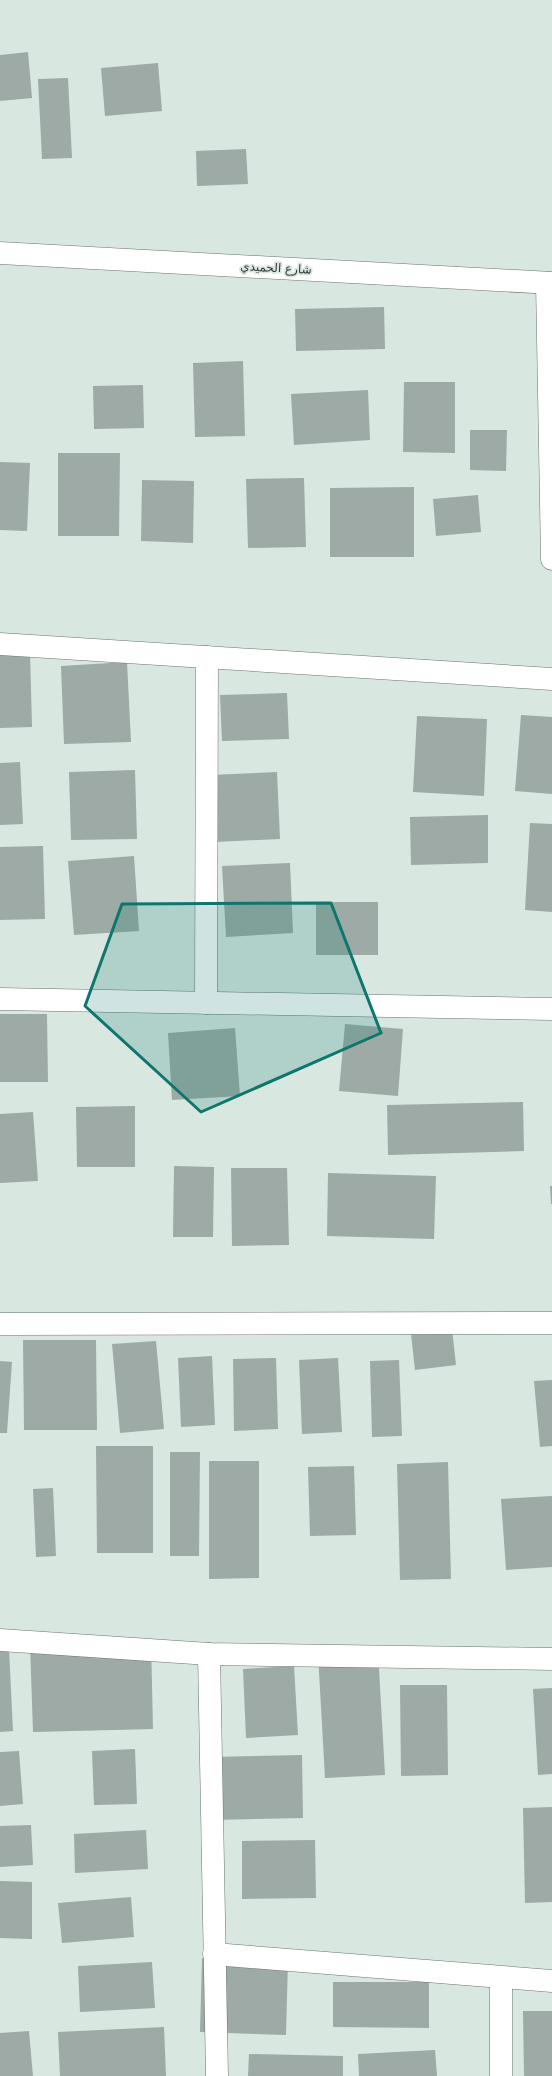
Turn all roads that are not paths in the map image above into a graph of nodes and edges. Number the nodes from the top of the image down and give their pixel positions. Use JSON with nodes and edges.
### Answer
{"nodes":[{"id":1,"x":0,"y":253,"type":"edge"},
{"id":2,"x":549,"y":283,"type":"edge"},
{"id":3,"x":552,"y":559,"type":"edge"},
{"id":4,"x":0,"y":644,"type":"edge"},
{"id":5,"x":207,"y":657,"type":"junction"},
{"id":6,"x":552,"y":679,"type":"edge"},
{"id":7,"x":0,"y":999,"type":"edge"},
{"id":8,"x":206,"y":1003,"type":"junction"},
{"id":9,"x":552,"y":1009,"type":"edge"},
{"id":10,"x":552,"y":1323,"type":"edge"},
{"id":11,"x":0,"y":1324,"type":"edge"},
{"id":12,"x":0,"y":1640,"type":"edge"},
{"id":13,"x":209,"y":1654,"type":"junction"},
{"id":14,"x":552,"y":1659,"type":"edge"},
{"id":15,"x":214,"y":1954,"type":"junction"},
{"id":16,"x":501,"y":1978,"type":"junction"},
{"id":17,"x":552,"y":1981,"type":"edge"},
{"id":18,"x":217,"y":2076,"type":"edge"},
{"id":19,"x":501,"y":2076,"type":"edge"}],
"edges":[{"from":1,"to":2,"type":"street","name":"شارع الحميدي"},
{"from":2,"to":3,"type":"street"},
{"from":4,"to":5,"type":"street"},
{"from":5,"to":6,"type":"street"},
{"from":5,"to":8,"type":"street"},
{"from":7,"to":8,"type":"street"},
{"from":8,"to":9,"type":"street"},
{"from":10,"to":11,"type":"street"},
{"from":12,"to":13,"type":"street"},
{"from":13,"to":14,"type":"street"},
{"from":13,"to":15,"type":"street"},
{"from":15,"to":16,"type":"street"},
{"from":15,"to":18,"type":"street"},
{"from":16,"to":17,"type":"street"},
{"from":16,"to":19,"type":"street"}]}
